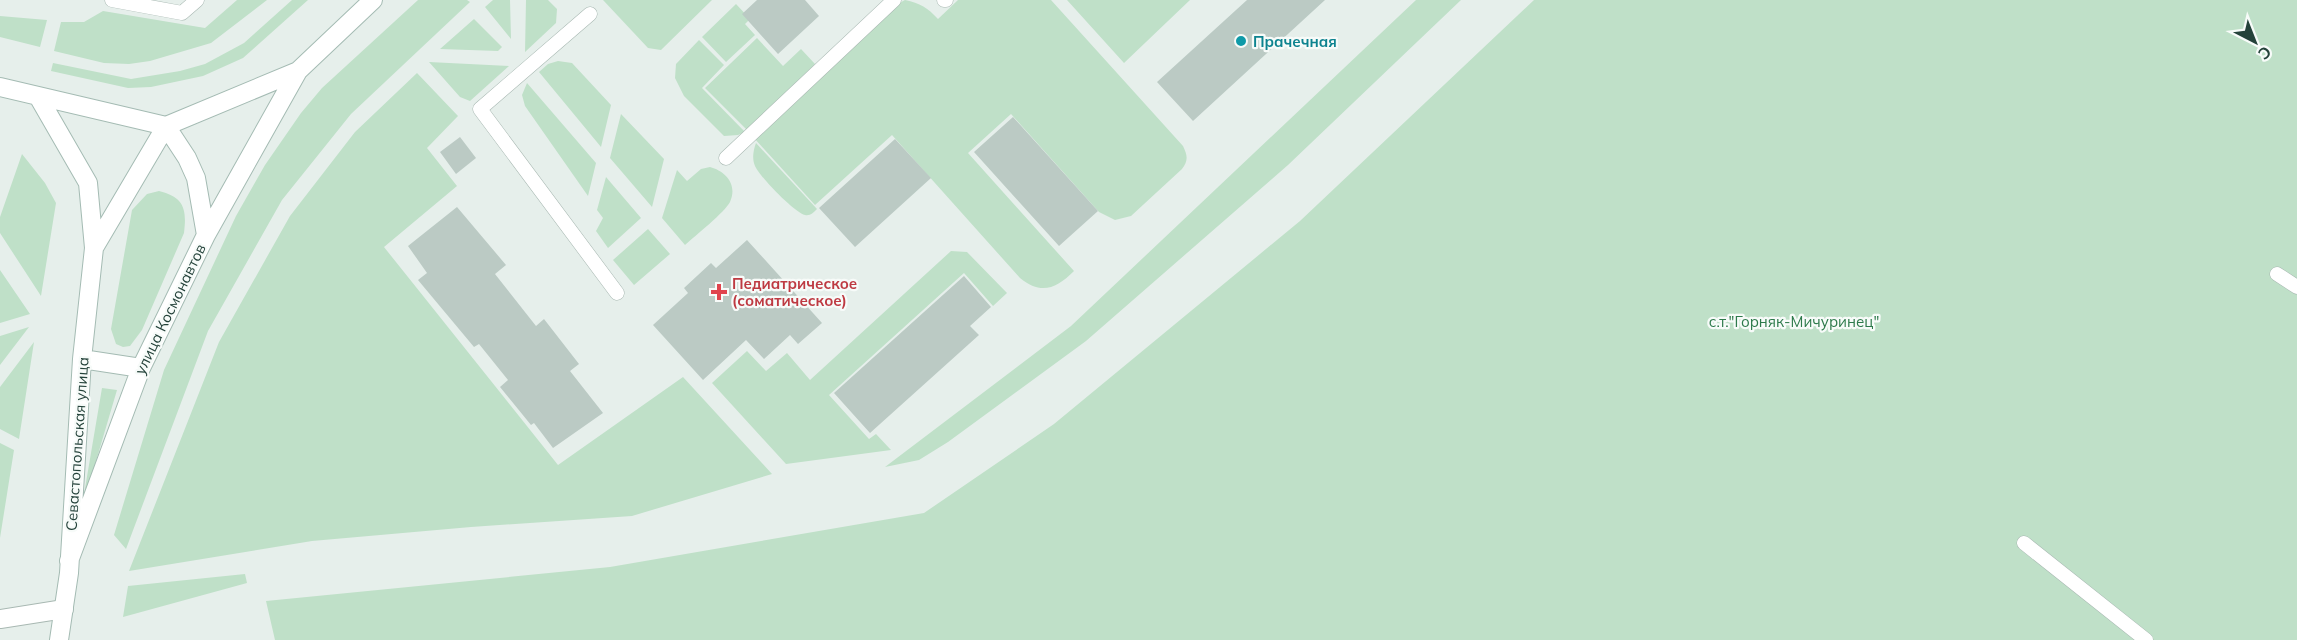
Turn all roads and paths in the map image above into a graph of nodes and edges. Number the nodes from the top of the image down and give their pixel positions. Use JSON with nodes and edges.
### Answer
{"nodes":[{"id":1,"x":112,"y":0,"type":"edge"},
{"id":2,"x":196,"y":0,"type":"edge"},
{"id":3,"x":373,"y":0,"type":"edge"},
{"id":4,"x":894,"y":0,"type":"edge"},
{"id":5,"x":590,"y":14,"type":"dead end"},
{"id":6,"x":298,"y":71,"type":"junction"},
{"id":7,"x":0,"y":87,"type":"edge"},
{"id":8,"x":39,"y":98,"type":"junction"},
{"id":9,"x":166,"y":126,"type":"junction"},
{"id":10,"x":726,"y":158,"type":"dead end"},
{"id":11,"x":206,"y":235,"type":"junction"},
{"id":12,"x":94,"y":248,"type":"junction"},
{"id":13,"x":2277,"y":274,"type":"dead end"},
{"id":14,"x":2297,"y":288,"type":"edge"},
{"id":15,"x":617,"y":293,"type":"dead end"},
{"id":16,"x":82,"y":359,"type":"junction"},
{"id":17,"x":141,"y":369,"type":"junction"},
{"id":18,"x":2024,"y":543,"type":"dead end"},
{"id":19,"x":69,"y":561,"type":"junction"},
{"id":20,"x":64,"y":609,"type":"junction"},
{"id":21,"x":0,"y":619,"type":"edge"},
{"id":22,"x":59,"y":640,"type":"edge"},
{"id":23,"x":2146,"y":640,"type":"edge"}],
"edges":[{"from":1,"to":2,"type":"lane"},
{"from":3,"to":6,"type":"main road","name":"улица Космонавтов"},
{"from":4,"to":10,"type":"lane"},
{"from":5,"to":15,"type":"lane"},
{"from":6,"to":9,"type":"main road","name":"улица Космонавтов"},
{"from":6,"to":11,"type":"main road","name":"улица Космонавтов"},
{"from":7,"to":8,"type":"main road"},
{"from":8,"to":9,"type":"main road"},
{"from":8,"to":12,"type":"main road","name":"Севастопольская улица"},
{"from":9,"to":11,"type":"main road"},
{"from":9,"to":12,"type":"main road","name":"Севастопольская улица"},
{"from":11,"to":17,"type":"main road","name":"улица Космонавтов"},
{"from":12,"to":16,"type":"main road","name":"Севастопольская улица"},
{"from":13,"to":14,"type":"lane"},
{"from":16,"to":17,"type":"main road"},
{"from":16,"to":19,"type":"main road","name":"Севастопольская улица"},
{"from":17,"to":19,"type":"main road","name":"улица Космонавтов"},
{"from":18,"to":23,"type":"lane"},
{"from":19,"to":20,"type":"main road","name":"Севастопольская улица"},
{"from":20,"to":21,"type":"main road"},
{"from":20,"to":22,"type":"main road","name":"Севастопольская улица"}]}
